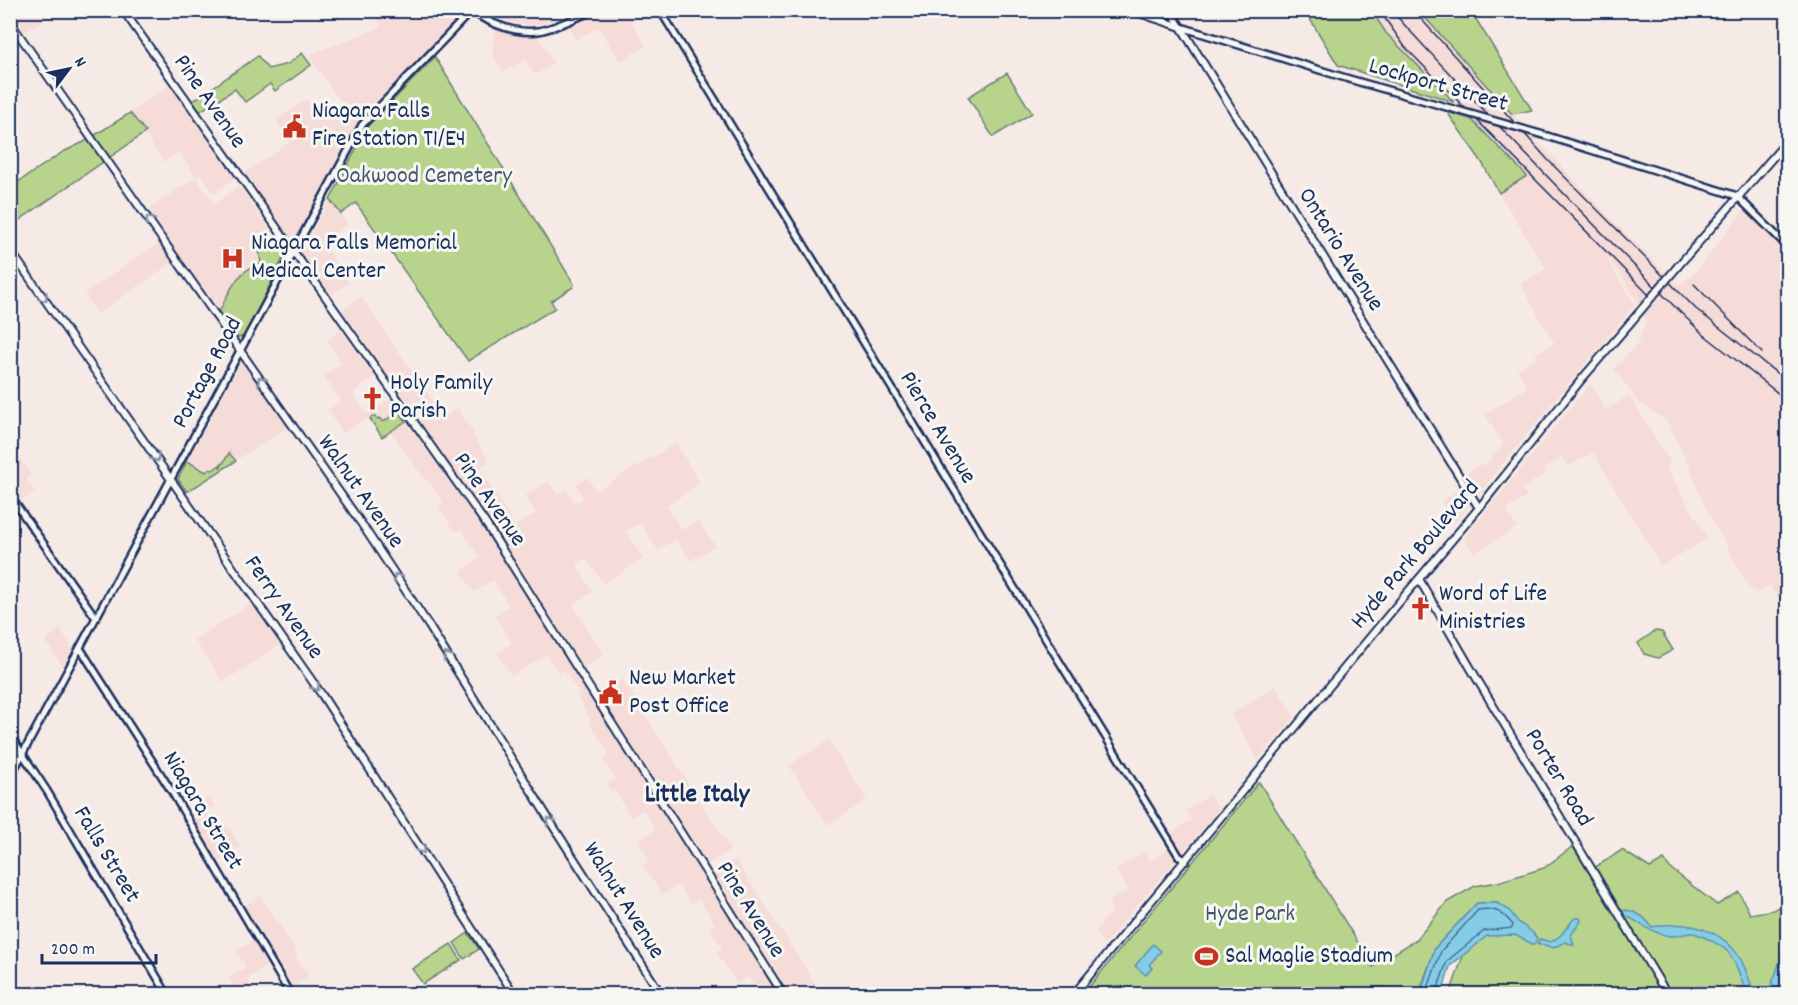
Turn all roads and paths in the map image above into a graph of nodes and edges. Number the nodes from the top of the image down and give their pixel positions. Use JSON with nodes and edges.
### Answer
{"nodes":[{"id":1,"x":123,"y":10,"type":"edge"},
{"id":2,"x":596,"y":10,"type":"edge"},
{"id":3,"x":660,"y":10,"type":"edge"},
{"id":4,"x":1130,"y":10,"type":"edge"},
{"id":5,"x":1170,"y":10,"type":"edge"},
{"id":6,"x":472,"y":11,"type":"edge"},
{"id":7,"x":10,"y":22,"type":"edge"},
{"id":8,"x":1180,"y":27,"type":"junction"},
{"id":9,"x":1788,"y":140,"type":"edge"},
{"id":10,"x":1737,"y":196,"type":"junction"},
{"id":11,"x":1788,"y":247,"type":"edge"},
{"id":12,"x":10,"y":250,"type":"edge"},
{"id":13,"x":293,"y":253,"type":"junction"},
{"id":14,"x":241,"y":352,"type":"junction"},
{"id":15,"x":171,"y":480,"type":"junction"},
{"id":16,"x":10,"y":496,"type":"edge"},
{"id":17,"x":1479,"y":508,"type":"junction"},
{"id":18,"x":1419,"y":579,"type":"junction"},
{"id":19,"x":96,"y":618,"type":"junction"},
{"id":20,"x":80,"y":648,"type":"junction"},
{"id":21,"x":10,"y":735,"type":"edge"},
{"id":22,"x":23,"y":753,"type":"junction"},
{"id":23,"x":10,"y":777,"type":"edge"},
{"id":24,"x":1186,"y":861,"type":"junction"},
{"id":25,"x":167,"y":994,"type":"edge"},
{"id":26,"x":290,"y":994,"type":"edge"},
{"id":27,"x":514,"y":994,"type":"edge"},
{"id":28,"x":661,"y":994,"type":"edge"},
{"id":29,"x":783,"y":994,"type":"edge"},
{"id":30,"x":1074,"y":994,"type":"edge"},
{"id":31,"x":1667,"y":994,"type":"edge"}],
"edges":[{"from":1,"to":13,"type":"main road","name":"Pine Avenue"},
{"from":2,"to":6,"type":"street"},
{"from":3,"to":24,"type":"street","name":"Pierce Avenue"},
{"from":4,"to":8,"type":"main road","name":"Lockport Street"},
{"from":5,"to":8,"type":"street","name":"Ontario Avenue"},
{"from":6,"to":13,"type":"street","name":"Portage Road"},
{"from":14,"to":7,"type":"main road","name":"Walnut Avenue","one_way":true},
{"from":8,"to":10,"type":"street","name":"Lockport Street","bridge":true},
{"from":8,"to":17,"type":"main road","name":"Ontario Avenue"},
{"from":9,"to":10,"type":"main road","name":"Hyde Park Boulevard"},
{"from":10,"to":11,"type":"street"},
{"from":10,"to":17,"type":"main road","name":"Hyde Park Boulevard","bridge":true},
{"from":12,"to":15,"type":"main road","name":"Ferry Avenue","one_way":true},
{"from":13,"to":14,"type":"street","name":"Portage Road"},
{"from":13,"to":29,"type":"main road","name":"Pine Avenue"},
{"from":14,"to":15,"type":"street","name":"Portage Road"},
{"from":28,"to":14,"type":"main road","name":"Walnut Avenue","one_way":true},
{"from":15,"to":19,"type":"street","name":"Portage Road"},
{"from":15,"to":27,"type":"main road","name":"Ferry Avenue","one_way":true},
{"from":16,"to":19,"type":"street"},
{"from":17,"to":18,"type":"main road","name":"Hyde Park Boulevard"},
{"from":18,"to":24,"type":"main road","name":"Hyde Park Boulevard"},
{"from":18,"to":31,"type":"main road","name":"Porter Road"},
{"from":19,"to":20,"type":"street","name":"Portage Road"},
{"from":20,"to":22,"type":"street","name":"Portage Road"},
{"from":20,"to":26,"type":"street","name":"Niagara Street"},
{"from":21,"to":22,"type":"street","name":"Falls Street"},
{"from":22,"to":23,"type":"street","name":"Portage Road"},
{"from":22,"to":25,"type":"street","name":"Falls Street"},
{"from":24,"to":30,"type":"main road","name":"Hyde Park Boulevard"}]}
